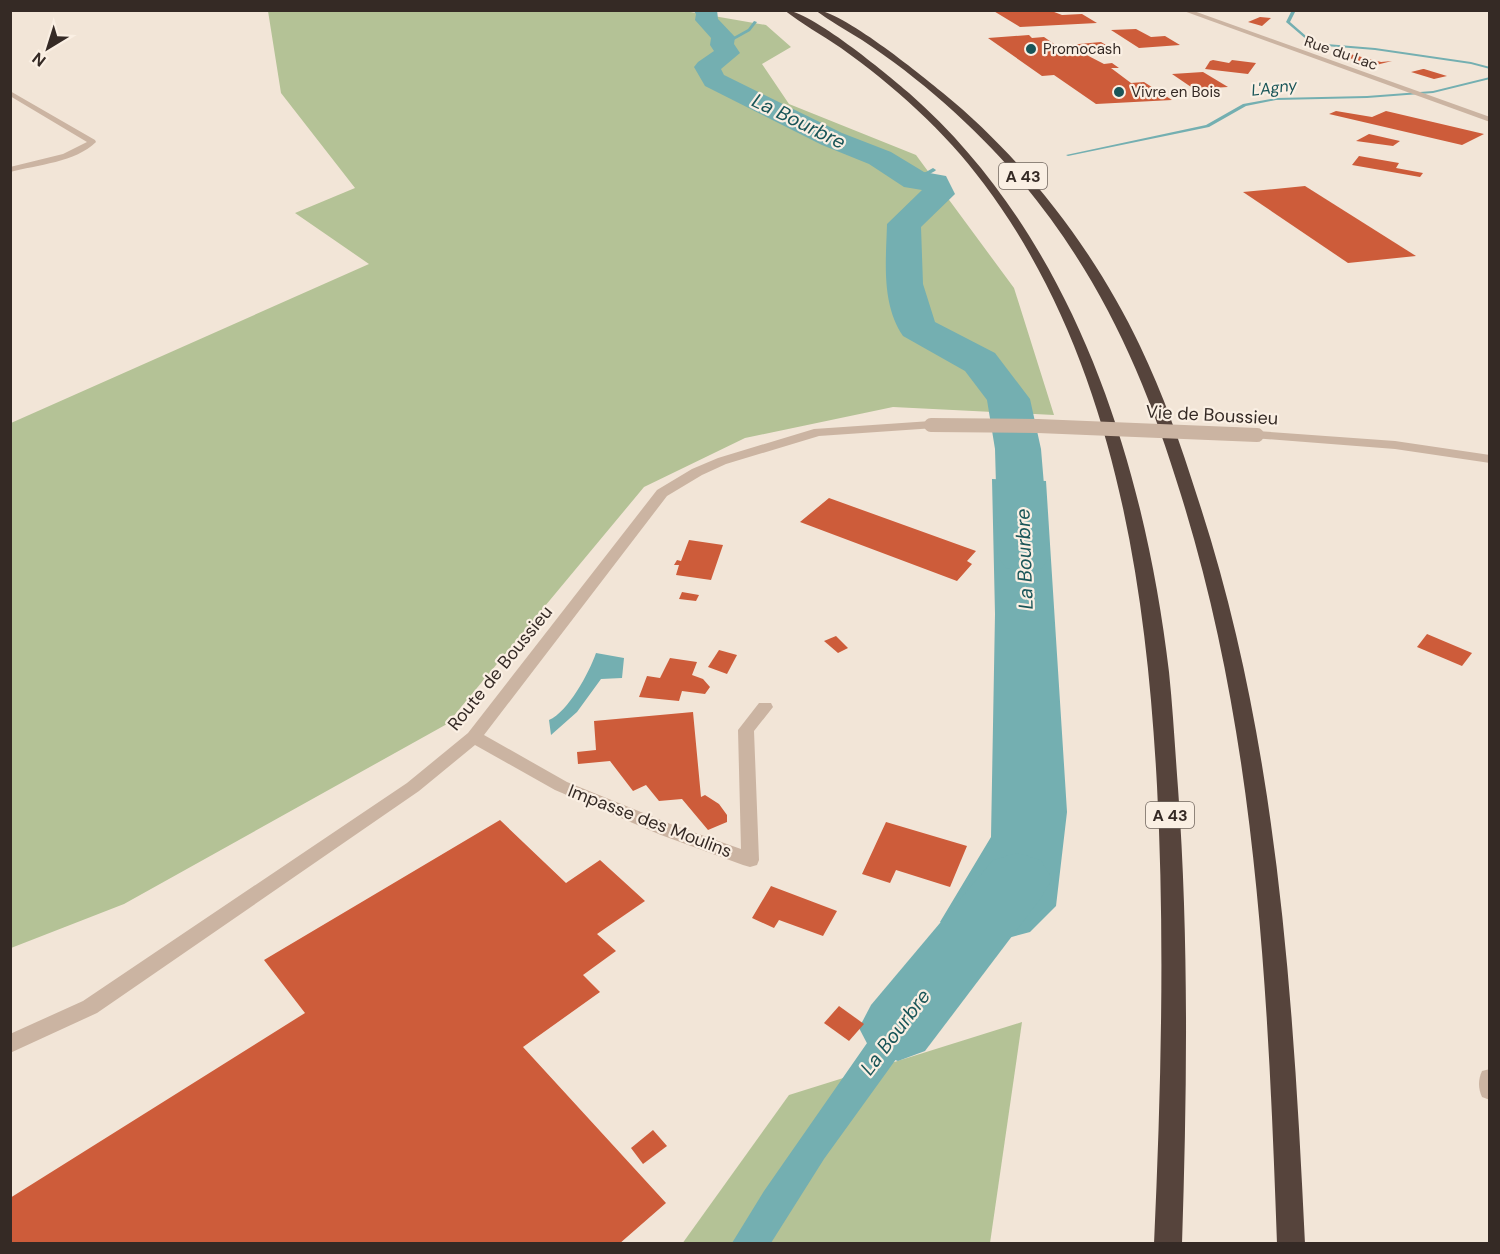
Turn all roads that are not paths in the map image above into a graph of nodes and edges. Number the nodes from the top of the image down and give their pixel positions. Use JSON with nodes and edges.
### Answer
{"nodes":[{"id":1,"x":787,"y":10,"type":"edge"},
{"id":2,"x":818,"y":10,"type":"edge"},
{"id":3,"x":1184,"y":10,"type":"edge"},
{"id":4,"x":10,"y":93,"type":"edge"},
{"id":5,"x":1490,"y":120,"type":"edge"},
{"id":6,"x":10,"y":170,"type":"edge"},
{"id":7,"x":931,"y":425,"type":"joint"},
{"id":8,"x":1490,"y":459,"type":"edge"},
{"id":9,"x":765,"y":707,"type":"dead end"},
{"id":10,"x":474,"y":737,"type":"junction"},
{"id":11,"x":10,"y":1044,"type":"edge"},
{"id":12,"x":1490,"y":1078,"type":"edge"},
{"id":13,"x":1490,"y":1090,"type":"edge"},
{"id":14,"x":1168,"y":1244,"type":"edge"},
{"id":15,"x":1291,"y":1244,"type":"edge"}],
"edges":[{"from":1,"to":14,"type":"highway","number":"A 43"},
{"from":2,"to":15,"type":"highway","number":"A 43"},
{"from":3,"to":5,"type":"street","name":"Rue du Lac"},
{"from":4,"to":6,"type":"street"},
{"from":7,"to":8,"type":"street","name":"Vie de Boussieu","bridge":true},
{"from":7,"to":10,"type":"street","name":"Route de Boussieu"},
{"from":9,"to":10,"type":"street","name":"Impasse des Moulins"},
{"from":10,"to":11,"type":"street","name":"Route de Boussieu"},
{"from":12,"to":13,"type":"street"}]}
